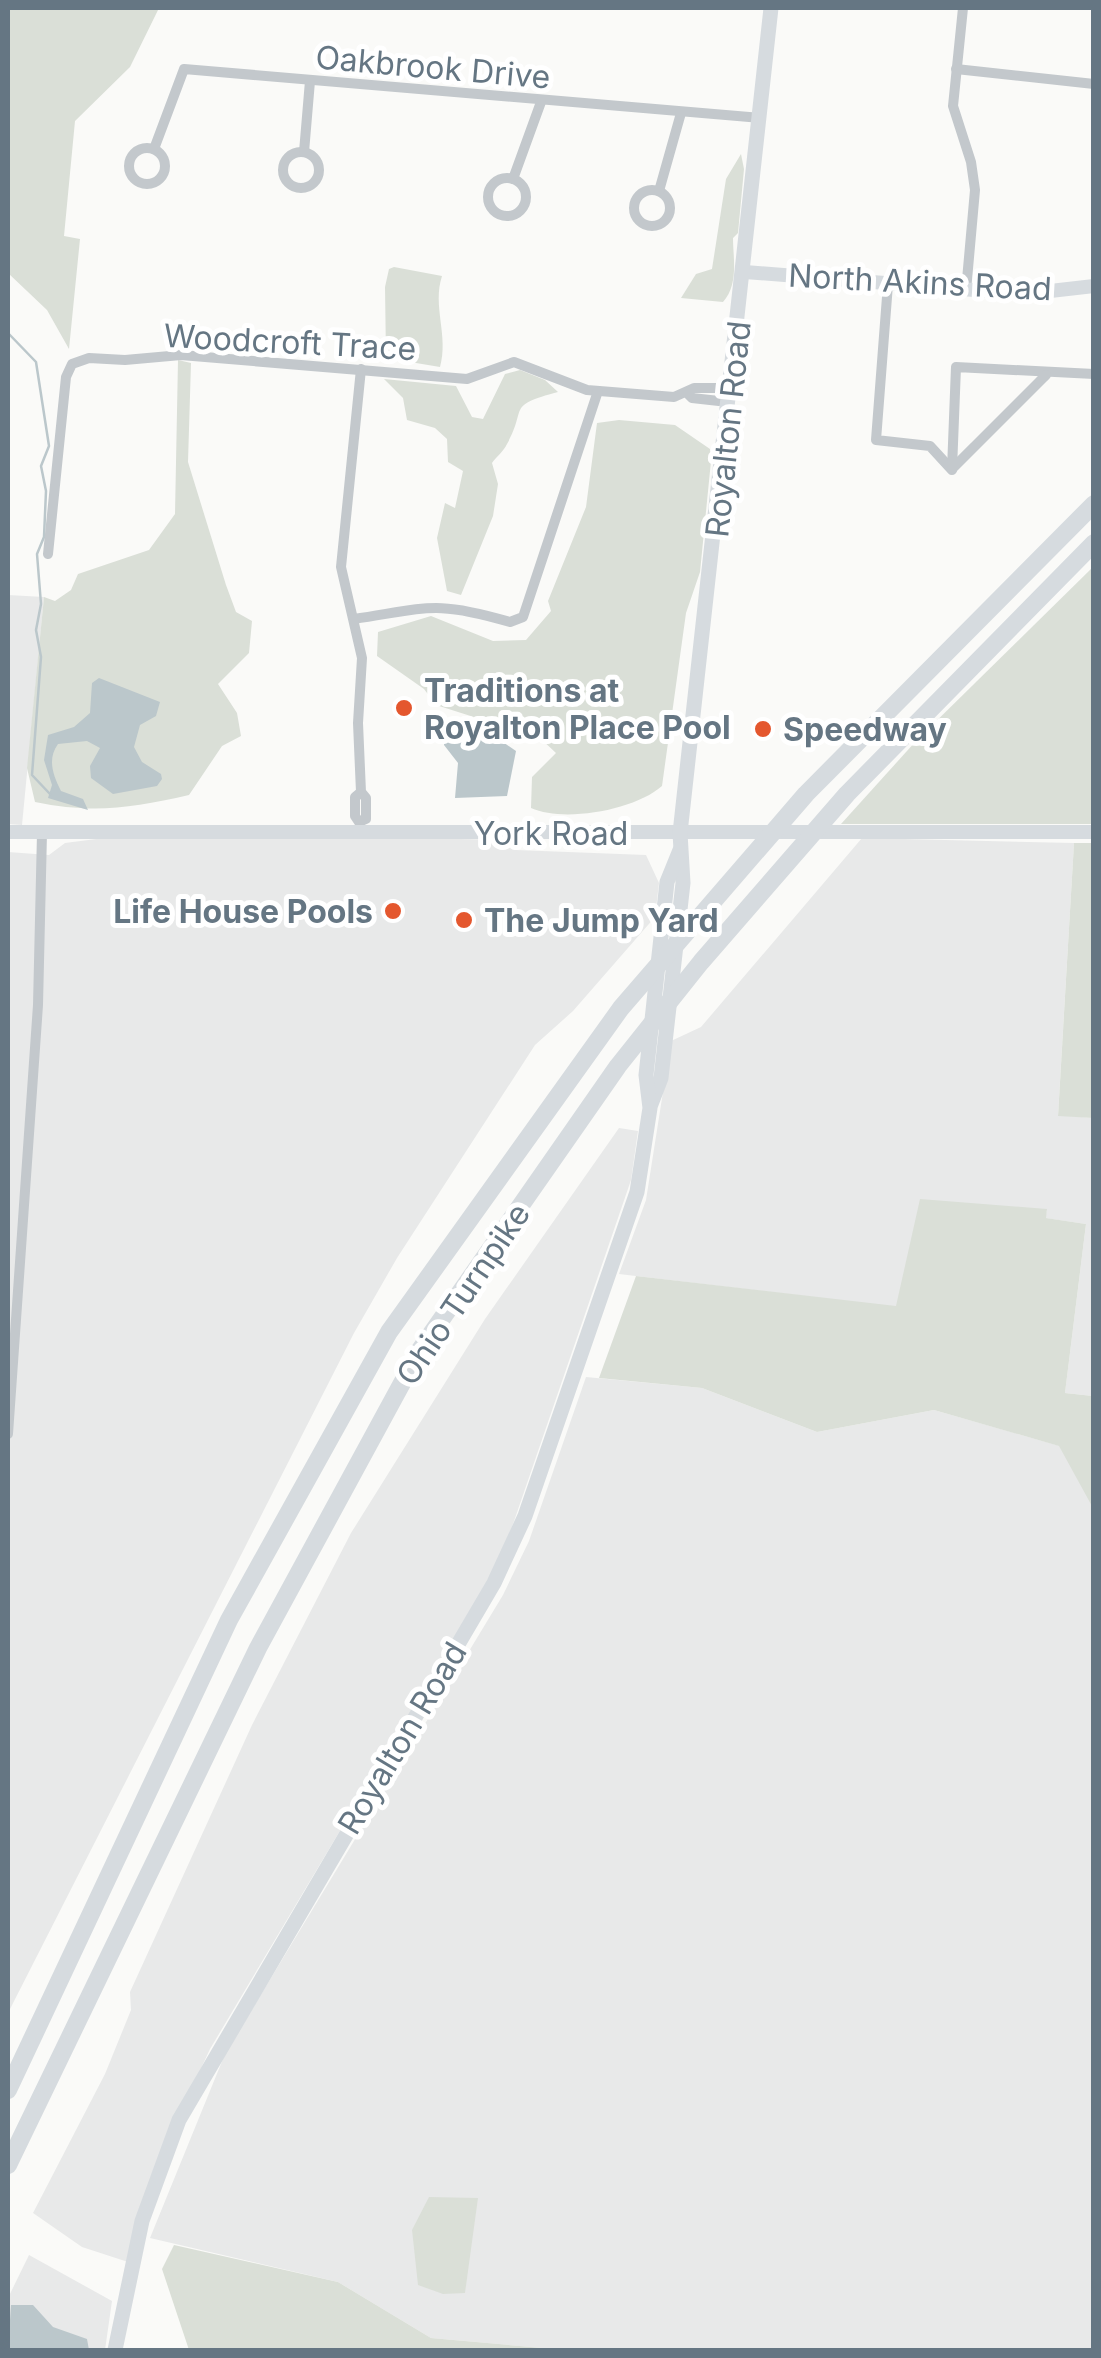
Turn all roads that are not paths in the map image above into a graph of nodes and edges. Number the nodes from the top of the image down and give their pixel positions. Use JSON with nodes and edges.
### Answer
{"nodes":[{"id":1,"x":772,"y":8,"type":"edge"},
{"id":2,"x":962,"y":8,"type":"edge"},
{"id":3,"x":956,"y":69,"type":"junction"},
{"id":4,"x":310,"y":81,"type":"junction"},
{"id":5,"x":1094,"y":84,"type":"edge"},
{"id":6,"x":540,"y":102,"type":"junction"},
{"id":7,"x":681,"y":113,"type":"junction"},
{"id":8,"x":762,"y":118,"type":"junction"},
{"id":9,"x":154,"y":148,"type":"dead end"},
{"id":10,"x":304,"y":152,"type":"dead end"},
{"id":11,"x":513,"y":179,"type":"dead end"},
{"id":12,"x":658,"y":191,"type":"dead end"},
{"id":13,"x":745,"y":272,"type":"junction"},
{"id":14,"x":888,"y":284,"type":"junction"},
{"id":15,"x":1094,"y":286,"type":"edge"},
{"id":16,"x":966,"y":291,"type":"junction"},
{"id":17,"x":361,"y":369,"type":"junction"},
{"id":18,"x":1094,"y":374,"type":"edge"},
{"id":19,"x":1046,"y":375,"type":"junction"},
{"id":20,"x":598,"y":391,"type":"junction"},
{"id":21,"x":728,"y":396,"type":"junction"},
{"id":22,"x":952,"y":470,"type":"junction"},
{"id":23,"x":1094,"y":504,"type":"edge"},
{"id":24,"x":1094,"y":543,"type":"edge"},
{"id":25,"x":48,"y":554,"type":"dead end"},
{"id":26,"x":354,"y":619,"type":"junction"},
{"id":27,"x":359,"y":827,"type":"junction"},
{"id":28,"x":8,"y":832,"type":"edge"},
{"id":29,"x":42,"y":832,"type":"junction"},
{"id":30,"x":1094,"y":832,"type":"edge"},
{"id":31,"x":680,"y":842,"type":"junction"},
{"id":32,"x":12,"y":1325,"type":"edge"},
{"id":33,"x":8,"y":1434,"type":"edge"},
{"id":34,"x":8,"y":2090,"type":"edge"},
{"id":35,"x":8,"y":2164,"type":"edge"},
{"id":36,"x":115,"y":2350,"type":"edge"}],
"edges":[{"from":1,"to":8,"type":"main road","name":"Royalton Road"},
{"from":2,"to":3,"type":"street"},
{"from":3,"to":5,"type":"street"},
{"from":3,"to":16,"type":"street"},
{"from":4,"to":6,"type":"street","name":"Oakbrook Drive"},
{"from":4,"to":9,"type":"street","name":"Oakbrook Drive"},
{"from":4,"to":10,"type":"street"},
{"from":6,"to":7,"type":"street","name":"Oakbrook Drive"},
{"from":6,"to":11,"type":"street"},
{"from":7,"to":8,"type":"street","name":"Oakbrook Drive"},
{"from":7,"to":12,"type":"street"},
{"from":8,"to":13,"type":"main road","name":"Royalton Road"},
{"from":13,"to":14,"type":"street","name":"North Akins Road"},
{"from":13,"to":21,"type":"main road","name":"Royalton Road"},
{"from":14,"to":16,"type":"street","name":"North Akins Road"},
{"from":14,"to":22,"type":"street"},
{"from":15,"to":16,"type":"street","name":"North Akins Road"},
{"from":17,"to":20,"type":"street","name":"Woodcroft Trace"},
{"from":17,"to":25,"type":"street","name":"Woodcroft Trace"},
{"from":17,"to":26,"type":"street"},
{"from":18,"to":19,"type":"street"},
{"from":19,"to":22,"type":"street"},
{"from":19,"to":22,"type":"street"},
{"from":20,"to":21,"type":"street","name":"Woodcroft Trace"},
{"from":20,"to":26,"type":"street"},
{"from":21,"to":31,"type":"main road","name":"Royalton Road"},
{"from":23,"to":34,"type":"highway","name":"Ohio Turnpike"},
{"from":24,"to":35,"type":"highway","name":"Ohio Turnpike"},
{"from":26,"to":27,"type":"street"},
{"from":27,"to":29,"type":"street","name":"York Road"},
{"from":27,"to":31,"type":"street","name":"York Road"},
{"from":28,"to":29,"type":"street","name":"York Road"},
{"from":29,"to":32,"type":"street"},
{"from":30,"to":31,"type":"street","name":"York Road"},
{"from":31,"to":36,"type":"main road","name":"Royalton Road"},
{"from":32,"to":33,"type":"street"}]}
